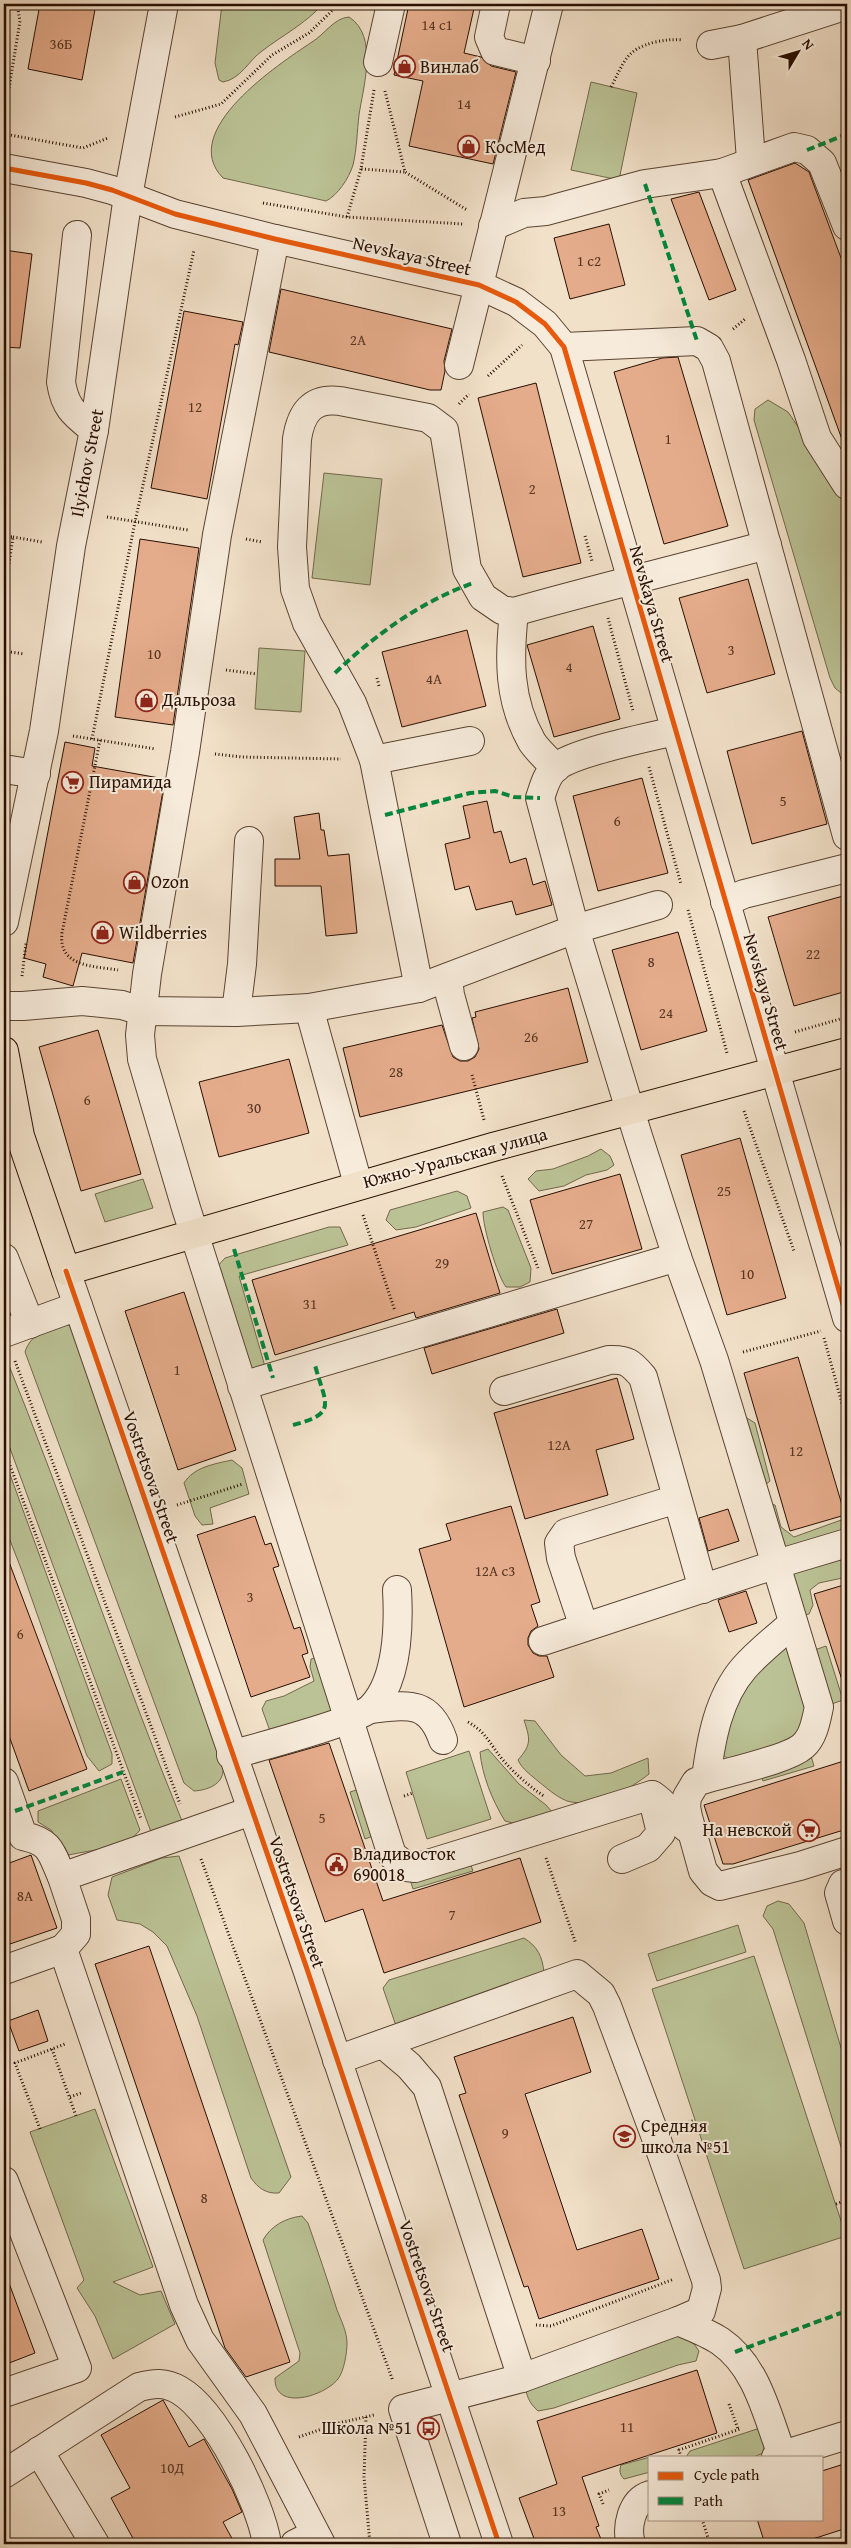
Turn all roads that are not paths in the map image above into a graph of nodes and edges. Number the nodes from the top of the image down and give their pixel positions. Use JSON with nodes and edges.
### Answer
{"nodes":[{"id":1,"x":164,"y":4,"type":"edge"},
{"id":2,"x":391,"y":4,"type":"edge"},
{"id":3,"x":496,"y":4,"type":"edge"},
{"id":4,"x":549,"y":4,"type":"edge"},
{"id":5,"x":847,"y":5,"type":"edge"},
{"id":6,"x":742,"y":39,"type":"junction"},
{"id":7,"x":711,"y":45,"type":"road end"},
{"id":8,"x":378,"y":62,"type":"road end"},
{"id":9,"x":536,"y":62,"type":"junction"},
{"id":10,"x":751,"y":160,"type":"junction"},
{"id":11,"x":4,"y":168,"type":"edge"},
{"id":12,"x":722,"y":172,"type":"junction"},
{"id":13,"x":128,"y":196,"type":"junction"},
{"id":14,"x":494,"y":226,"type":"junction"},
{"id":15,"x":847,"y":226,"type":"edge"},
{"id":16,"x":77,"y":235,"type":"dead end"},
{"id":17,"x":275,"y":239,"type":"junction"},
{"id":18,"x":479,"y":285,"type":"junction"},
{"id":19,"x":564,"y":347,"type":"junction"},
{"id":20,"x":459,"y":365,"type":"dead end"},
{"id":21,"x":94,"y":430,"type":"junction"},
{"id":22,"x":847,"y":485,"type":"edge"},
{"id":23,"x":767,"y":546,"type":"junction"},
{"id":24,"x":631,"y":582,"type":"junction"},
{"id":25,"x":514,"y":612,"type":"junction"},
{"id":26,"x":675,"y":731,"type":"junction"},
{"id":27,"x":470,"y":741,"type":"dead end"},
{"id":28,"x":374,"y":760,"type":"junction"},
{"id":29,"x":556,"y":768,"type":"junction"},
{"id":30,"x":4,"y":769,"type":"edge"},
{"id":31,"x":36,"y":774,"type":"junction"},
{"id":32,"x":847,"y":836,"type":"edge"},
{"id":33,"x":249,"y":841,"type":"dead end"},
{"id":34,"x":847,"y":868,"type":"edge"},
{"id":35,"x":725,"y":902,"type":"junction"},
{"id":36,"x":658,"y":905,"type":"dead end"},
{"id":37,"x":4,"y":922,"type":"edge"},
{"id":38,"x":575,"y":929,"type":"junction"},
{"id":39,"x":448,"y":978,"type":"junction"},
{"id":40,"x":419,"y":988,"type":"junction"},
{"id":41,"x":14,"y":1006,"type":"edge"},
{"id":42,"x":310,"y":1008,"type":"junction"},
{"id":43,"x":141,"y":1010,"type":"junction"},
{"id":44,"x":236,"y":1012,"type":"junction"},
{"id":45,"x":464,"y":1046,"type":"dead end"},
{"id":46,"x":4,"y":1051,"type":"edge"},
{"id":47,"x":847,"y":1052,"type":"edge"},
{"id":48,"x":774,"y":1072,"type":"junction"},
{"id":49,"x":630,"y":1110,"type":"junction"},
{"id":50,"x":12,"y":1131,"type":"edge"},
{"id":51,"x":358,"y":1184,"type":"junction"},
{"id":52,"x":194,"y":1233,"type":"junction"},
{"id":53,"x":4,"y":1258,"type":"edge"},
{"id":54,"x":677,"y":1258,"type":"junction"},
{"id":55,"x":66,"y":1271,"type":"junction"},
{"id":56,"x":78,"y":1306,"type":"junction"},
{"id":57,"x":847,"y":1318,"type":"edge"},
{"id":58,"x":30,"y":1324,"type":"junction"},
{"id":59,"x":4,"y":1333,"type":"edge"},
{"id":60,"x":242,"y":1386,"type":"junction"},
{"id":61,"x":504,"y":1391,"type":"dead end"},
{"id":62,"x":677,"y":1499,"type":"junction"},
{"id":63,"x":847,"y":1543,"type":"edge"},
{"id":64,"x":777,"y":1564,"type":"junction"},
{"id":65,"x":702,"y":1589,"type":"junction"},
{"id":66,"x":397,"y":1590,"type":"dead end"},
{"id":67,"x":792,"y":1624,"type":"junction"},
{"id":68,"x":584,"y":1627,"type":"junction"},
{"id":69,"x":543,"y":1641,"type":"dead end"},
{"id":70,"x":359,"y":1714,"type":"junction"},
{"id":71,"x":443,"y":1740,"type":"dead end"},
{"id":72,"x":231,"y":1754,"type":"junction"},
{"id":73,"x":706,"y":1778,"type":"junction"},
{"id":74,"x":4,"y":1782,"type":"edge"},
{"id":75,"x":652,"y":1794,"type":"junction"},
{"id":76,"x":251,"y":1811,"type":"junction"},
{"id":77,"x":692,"y":1831,"type":"junction"},
{"id":78,"x":13,"y":1839,"type":"edge"},
{"id":79,"x":847,"y":1851,"type":"edge"},
{"id":80,"x":622,"y":1859,"type":"dead end"},
{"id":81,"x":62,"y":1877,"type":"junction"},
{"id":82,"x":847,"y":1883,"type":"edge"},
{"id":83,"x":847,"y":1921,"type":"edge"},
{"id":84,"x":62,"y":1949,"type":"junction"},
{"id":85,"x":4,"y":1970,"type":"edge"},
{"id":86,"x":383,"y":2044,"type":"junction"},
{"id":87,"x":337,"y":2060,"type":"junction"},
{"id":88,"x":4,"y":2182,"type":"edge"},
{"id":89,"x":678,"y":2321,"type":"junction"},
{"id":90,"x":522,"y":2378,"type":"junction"},
{"id":91,"x":4,"y":2393,"type":"edge"},
{"id":92,"x":451,"y":2396,"type":"junction"},
{"id":93,"x":847,"y":2435,"type":"edge"},
{"id":94,"x":39,"y":2451,"type":"junction"},
{"id":95,"x":779,"y":2456,"type":"edge"},
{"id":96,"x":4,"y":2474,"type":"edge"},
{"id":97,"x":648,"y":2496,"type":"edge"},
{"id":98,"x":310,"y":2541,"type":"edge"},
{"id":99,"x":94,"y":2544,"type":"edge"},
{"id":100,"x":267,"y":2544,"type":"edge"},
{"id":101,"x":447,"y":2544,"type":"edge"},
{"id":102,"x":499,"y":2544,"type":"edge"},
{"id":103,"x":631,"y":2544,"type":"edge"}],
"edges":[{"from":1,"to":13,"type":"street","name":"Ilyichov Street"},
{"from":2,"to":8,"type":"street"},
{"from":3,"to":9,"type":"street"},
{"from":4,"to":9,"type":"street"},
{"from":5,"to":6,"type":"street"},
{"from":6,"to":7,"type":"street"},
{"from":6,"to":10,"type":"street"},
{"from":9,"to":14,"type":"street"},
{"from":10,"to":12,"type":"street"},
{"from":10,"to":15,"type":"street"},
{"from":11,"to":13,"type":"street","name":"Nevskaya Street"},
{"from":12,"to":14,"type":"street"},
{"from":12,"to":22,"type":"street"},
{"from":13,"to":17,"type":"street","name":"Nevskaya Street"},
{"from":13,"to":21,"type":"street","name":"Ilyichov Street"},
{"from":14,"to":18,"type":"street"},
{"from":16,"to":21,"type":"street"},
{"from":17,"to":18,"type":"street","name":"Nevskaya Street"},
{"from":17,"to":43,"type":"street"},
{"from":18,"to":19,"type":"street","name":"Nevskaya Street"},
{"from":18,"to":20,"type":"street"},
{"from":19,"to":23,"type":"street"},
{"from":19,"to":24,"type":"street","name":"Nevskaya Street"},
{"from":21,"to":31,"type":"street","name":"Ilyichov Street"},
{"from":23,"to":24,"type":"street"},
{"from":23,"to":32,"type":"street"},
{"from":24,"to":25,"type":"street"},
{"from":24,"to":26,"type":"street","name":"Nevskaya Street"},
{"from":25,"to":28,"type":"street"},
{"from":25,"to":29,"type":"street"},
{"from":26,"to":29,"type":"street"},
{"from":26,"to":35,"type":"street","name":"Nevskaya Street"},
{"from":27,"to":28,"type":"street"},
{"from":28,"to":40,"type":"street"},
{"from":29,"to":38,"type":"street"},
{"from":30,"to":31,"type":"street"},
{"from":31,"to":37,"type":"street","name":"Ilyichov Street"},
{"from":33,"to":44,"type":"street"},
{"from":34,"to":35,"type":"street"},
{"from":35,"to":48,"type":"street","name":"Nevskaya Street"},
{"from":36,"to":38,"type":"street"},
{"from":38,"to":39,"type":"street"},
{"from":38,"to":49,"type":"street"},
{"from":39,"to":40,"type":"street"},
{"from":39,"to":45,"type":"street"},
{"from":40,"to":42,"type":"street"},
{"from":41,"to":43,"type":"street"},
{"from":42,"to":44,"type":"street"},
{"from":42,"to":51,"type":"street"},
{"from":43,"to":44,"type":"street"},
{"from":43,"to":52,"type":"street"},
{"from":46,"to":50,"type":"main road","name":"Vostretsova Street"},
{"from":47,"to":48,"type":"main road","name":"Южно-Уральская улица"},
{"from":48,"to":49,"type":"main road","name":"Южно-Уральская улица"},
{"from":48,"to":57,"type":"street","name":"Nevskaya Street"},
{"from":49,"to":51,"type":"main road","name":"Южно-Уральская улица"},
{"from":49,"to":54,"type":"street"},
{"from":50,"to":55,"type":"main road","name":"Vostretsova Street"},
{"from":51,"to":52,"type":"main road","name":"Южно-Уральская улица"},
{"from":52,"to":55,"type":"main road","name":"Южно-Уральская улица"},
{"from":52,"to":60,"type":"street"},
{"from":53,"to":58,"type":"street"},
{"from":54,"to":60,"type":"street"},
{"from":54,"to":64,"type":"street"},
{"from":55,"to":56,"type":"street","name":"Vostretsova Street"},
{"from":56,"to":58,"type":"street"},
{"from":56,"to":72,"type":"street","name":"Vostretsova Street"},
{"from":58,"to":59,"type":"street"},
{"from":60,"to":70,"type":"street"},
{"from":61,"to":62,"type":"street"},
{"from":62,"to":65,"type":"street"},
{"from":62,"to":68,"type":"street"},
{"from":63,"to":64,"type":"street"},
{"from":64,"to":65,"type":"street"},
{"from":64,"to":67,"type":"street"},
{"from":65,"to":68,"type":"street"},
{"from":66,"to":70,"type":"street"},
{"from":67,"to":73,"type":"street"},
{"from":67,"to":73,"type":"street"},
{"from":68,"to":69,"type":"street"},
{"from":70,"to":71,"type":"street"},
{"from":70,"to":72,"type":"street"},
{"from":70,"to":75,"type":"street"},
{"from":72,"to":76,"type":"street","name":"Vostretsova Street"},
{"from":73,"to":77,"type":"street"},
{"from":74,"to":78,"type":"street"},
{"from":75,"to":77,"type":"street"},
{"from":75,"to":80,"type":"street"},
{"from":76,"to":81,"type":"street"},
{"from":76,"to":87,"type":"street","name":"Vostretsova Street"},
{"from":77,"to":79,"type":"street"},
{"from":78,"to":81,"type":"street"},
{"from":81,"to":84,"type":"street"},
{"from":82,"to":83,"type":"street"},
{"from":84,"to":85,"type":"street"},
{"from":84,"to":98,"type":"street"},
{"from":86,"to":87,"type":"street"},
{"from":86,"to":89,"type":"street"},
{"from":86,"to":90,"type":"street"},
{"from":87,"to":92,"type":"street","name":"Vostretsova Street"},
{"from":88,"to":91,"type":"street"},
{"from":89,"to":90,"type":"street"},
{"from":89,"to":95,"type":"street"},
{"from":90,"to":92,"type":"street"},
{"from":92,"to":101,"type":"street"},
{"from":92,"to":102,"type":"street","name":"Vostretsova Street"},
{"from":93,"to":95,"type":"street"},
{"from":94,"to":96,"type":"street"},
{"from":94,"to":99,"type":"street"},
{"from":94,"to":100,"type":"street"},
{"from":97,"to":103,"type":"street"}]}
